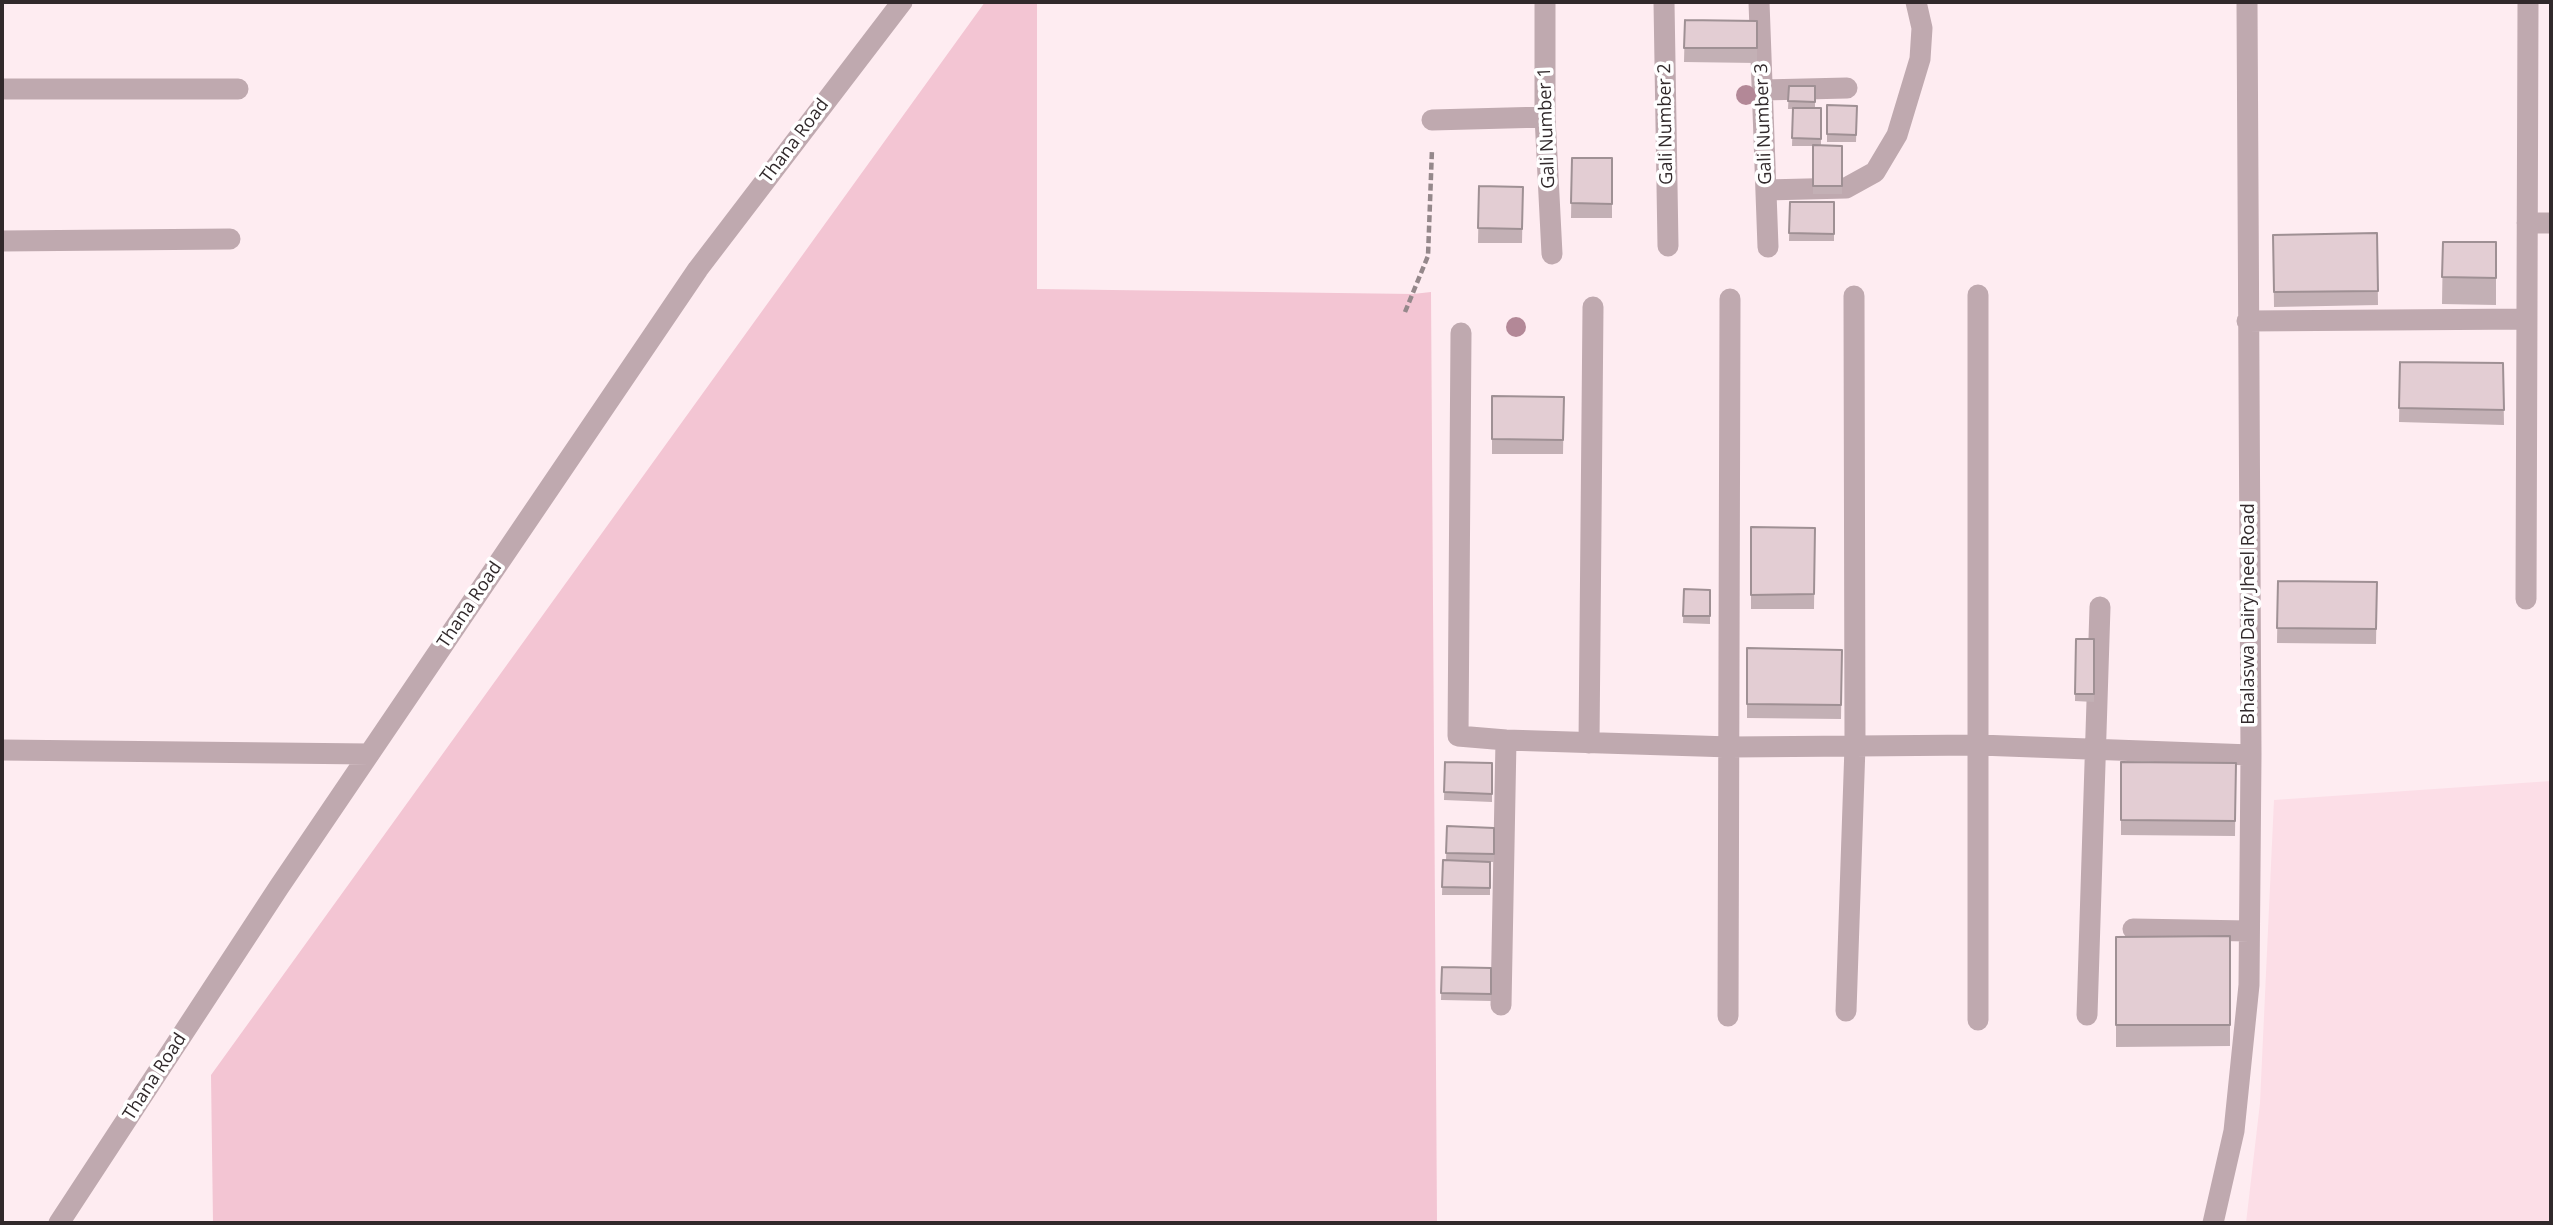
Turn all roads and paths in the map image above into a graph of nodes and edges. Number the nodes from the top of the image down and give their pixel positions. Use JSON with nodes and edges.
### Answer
{"nodes":[{"id":1,"x":902,"y":2,"type":"edge"},
{"id":2,"x":1545,"y":2,"type":"edge"},
{"id":3,"x":1664,"y":2,"type":"edge"},
{"id":4,"x":1759,"y":2,"type":"edge"},
{"id":5,"x":1916,"y":2,"type":"edge"},
{"id":6,"x":2247,"y":2,"type":"edge"},
{"id":7,"x":2528,"y":2,"type":"edge"},
{"id":8,"x":1847,"y":88,"type":"dead end"},
{"id":9,"x":2,"y":89,"type":"edge"},
{"id":10,"x":238,"y":89,"type":"dead end"},
{"id":11,"x":1763,"y":90,"type":"junction"},
{"id":12,"x":1545,"y":117,"type":"junction"},
{"id":13,"x":1432,"y":120,"type":"joint"},
{"id":14,"x":1766,"y":190,"type":"junction"},
{"id":15,"x":2527,"y":223,"type":"junction"},
{"id":16,"x":2551,"y":223,"type":"edge"},
{"id":17,"x":230,"y":239,"type":"dead end"},
{"id":18,"x":2,"y":241,"type":"edge"},
{"id":19,"x":1668,"y":246,"type":"dead end"},
{"id":20,"x":1768,"y":247,"type":"dead end"},
{"id":21,"x":1552,"y":254,"type":"dead end"},
{"id":22,"x":1978,"y":295,"type":"dead end"},
{"id":23,"x":1854,"y":296,"type":"dead end"},
{"id":24,"x":1730,"y":299,"type":"dead end"},
{"id":25,"x":1593,"y":307,"type":"dead end"},
{"id":26,"x":1405,"y":312,"type":"dead end"},
{"id":27,"x":2527,"y":319,"type":"junction"},
{"id":28,"x":2247,"y":321,"type":"junction"},
{"id":29,"x":1461,"y":333,"type":"dead end"},
{"id":30,"x":2526,"y":400,"type":"junction"},
{"id":31,"x":2504,"y":401,"type":"edge"},
{"id":32,"x":2526,"y":599,"type":"dead end"},
{"id":33,"x":2100,"y":607,"type":"dead end"},
{"id":34,"x":1506,"y":740,"type":"junction"},
{"id":35,"x":1589,"y":743,"type":"junction"},
{"id":36,"x":1979,"y":745,"type":"junction"},
{"id":37,"x":1855,"y":746,"type":"junction"},
{"id":38,"x":1731,"y":747,"type":"junction"},
{"id":39,"x":2095,"y":749,"type":"junction"},
{"id":40,"x":2,"y":750,"type":"edge"},
{"id":41,"x":369,"y":754,"type":"junction"},
{"id":42,"x":2250,"y":755,"type":"junction"},
{"id":43,"x":2133,"y":929,"type":"dead end"},
{"id":44,"x":2249,"y":931,"type":"junction"},
{"id":45,"x":1502,"y":1005,"type":"dead end"},
{"id":46,"x":1846,"y":1011,"type":"dead end"},
{"id":47,"x":2087,"y":1015,"type":"dead end"},
{"id":48,"x":1728,"y":1016,"type":"dead end"},
{"id":49,"x":1978,"y":1020,"type":"dead end"},
{"id":50,"x":60,"y":1223,"type":"edge"},
{"id":51,"x":2213,"y":1223,"type":"edge"}],
"edges":[{"from":1,"to":41,"type":"street","name":"Thana Road"},
{"from":2,"to":12,"type":"street","name":"Gali Number 1"},
{"from":3,"to":19,"type":"street","name":"Gali Number 2"},
{"from":4,"to":11,"type":"street","name":"Gali Number 3"},
{"from":5,"to":14,"type":"street"},
{"from":6,"to":28,"type":"street","name":"Bhalaswa Dairy Jheel Road"},
{"from":7,"to":15,"type":"street"},
{"from":8,"to":11,"type":"street"},
{"from":9,"to":10,"type":"street"},
{"from":11,"to":14,"type":"street","name":"Gali Number 3"},
{"from":12,"to":13,"type":"street"},
{"from":12,"to":21,"type":"street","name":"Gali Number 1"},
{"from":13,"to":26,"type":"path"},
{"from":14,"to":20,"type":"street","name":"Gali Number 3"},
{"from":15,"to":16,"type":"street"},
{"from":15,"to":27,"type":"street"},
{"from":17,"to":18,"type":"street"},
{"from":22,"to":36,"type":"street"},
{"from":23,"to":37,"type":"street"},
{"from":24,"to":38,"type":"street"},
{"from":25,"to":35,"type":"street"},
{"from":27,"to":28,"type":"street"},
{"from":27,"to":30,"type":"street"},
{"from":28,"to":42,"type":"street","name":"Bhalaswa Dairy Jheel Road"},
{"from":29,"to":34,"type":"street"},
{"from":30,"to":31,"type":"street"},
{"from":30,"to":32,"type":"street"},
{"from":33,"to":39,"type":"street"},
{"from":34,"to":35,"type":"street"},
{"from":34,"to":45,"type":"street"},
{"from":35,"to":38,"type":"street"},
{"from":36,"to":37,"type":"street"},
{"from":36,"to":39,"type":"street"},
{"from":36,"to":49,"type":"street"},
{"from":37,"to":38,"type":"street"},
{"from":37,"to":46,"type":"street"},
{"from":38,"to":48,"type":"street"},
{"from":39,"to":42,"type":"street"},
{"from":39,"to":47,"type":"street"},
{"from":40,"to":41,"type":"street"},
{"from":41,"to":50,"type":"street","name":"Thana Road"},
{"from":42,"to":44,"type":"street","name":"Bhalaswa Dairy Jheel Road"},
{"from":43,"to":44,"type":"street"},
{"from":44,"to":51,"type":"street","name":"Bhalaswa Dairy Jheel Road"}]}
